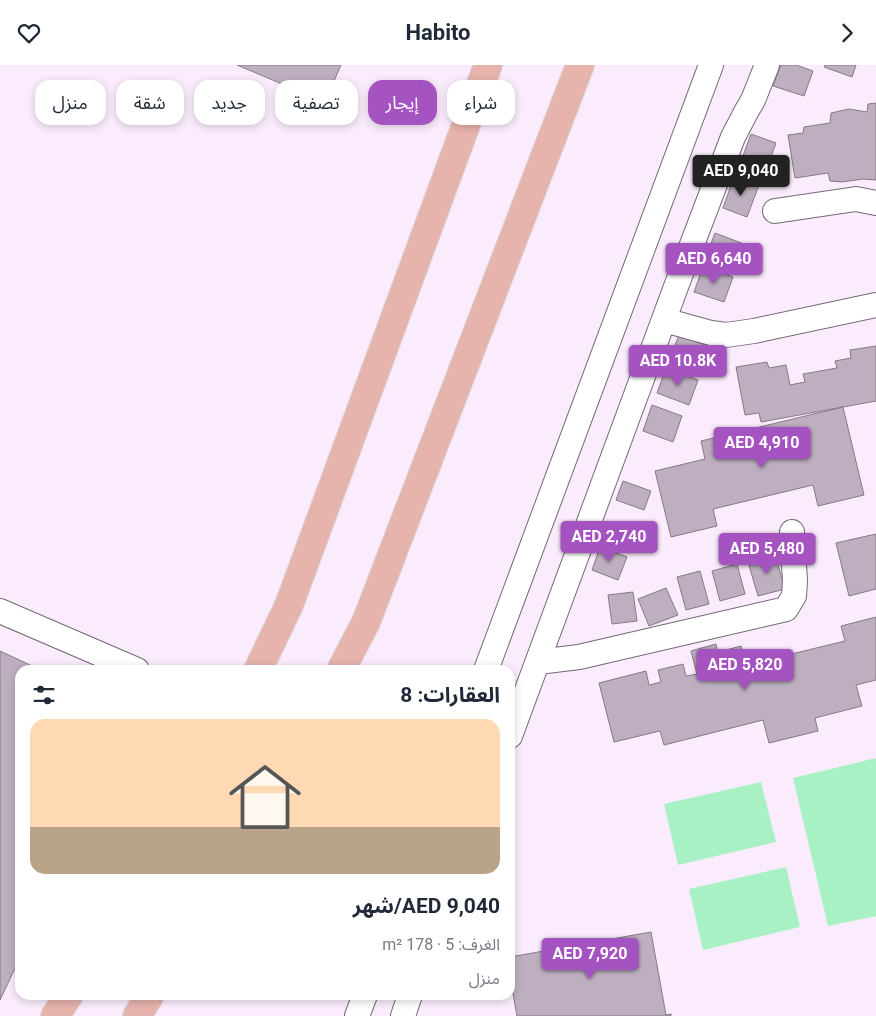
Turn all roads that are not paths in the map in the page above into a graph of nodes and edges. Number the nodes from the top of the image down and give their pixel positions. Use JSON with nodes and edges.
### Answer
{"nodes":[{"id":1,"x":488,"y":65,"type":"edge"},
{"id":2,"x":580,"y":65,"type":"edge"},
{"id":3,"x":711,"y":65,"type":"edge"},
{"id":4,"x":766,"y":65,"type":"edge"},
{"id":5,"x":876,"y":203,"type":"edge"},
{"id":6,"x":775,"y":211,"type":"dead end"},
{"id":7,"x":876,"y":305,"type":"edge"},
{"id":8,"x":664,"y":320,"type":"junction"},
{"id":9,"x":792,"y":532,"type":"dead end"},
{"id":10,"x":0,"y":611,"type":"edge"},
{"id":11,"x":538,"y":662,"type":"junction"},
{"id":12,"x":125,"y":665,"type":"edge"},
{"id":13,"x":260,"y":665,"type":"edge"},
{"id":14,"x":344,"y":665,"type":"edge"},
{"id":15,"x":488,"y":665,"type":"edge"},
{"id":16,"x":515,"y":723,"type":"edge"},
{"id":17,"x":65,"y":1000,"type":"edge"},
{"id":18,"x":147,"y":1000,"type":"edge"},
{"id":19,"x":363,"y":1000,"type":"edge"},
{"id":20,"x":408,"y":1000,"type":"edge"},
{"id":21,"x":55,"y":1016,"type":"edge"},
{"id":22,"x":137,"y":1016,"type":"edge"},
{"id":23,"x":357,"y":1016,"type":"edge"},
{"id":24,"x":403,"y":1016,"type":"edge"}],
"edges":[{"from":1,"to":13,"type":"main road"},
{"from":2,"to":14,"type":"main road"},
{"from":3,"to":15,"type":"street"},
{"from":4,"to":8,"type":"street"},
{"from":5,"to":6,"type":"street"},
{"from":7,"to":8,"type":"street"},
{"from":8,"to":11,"type":"street"},
{"from":9,"to":11,"type":"street"},
{"from":10,"to":12,"type":"street"},
{"from":11,"to":16,"type":"street"},
{"from":17,"to":21,"type":"main road"},
{"from":18,"to":22,"type":"main road"},
{"from":19,"to":23,"type":"street"},
{"from":20,"to":24,"type":"street"}]}
